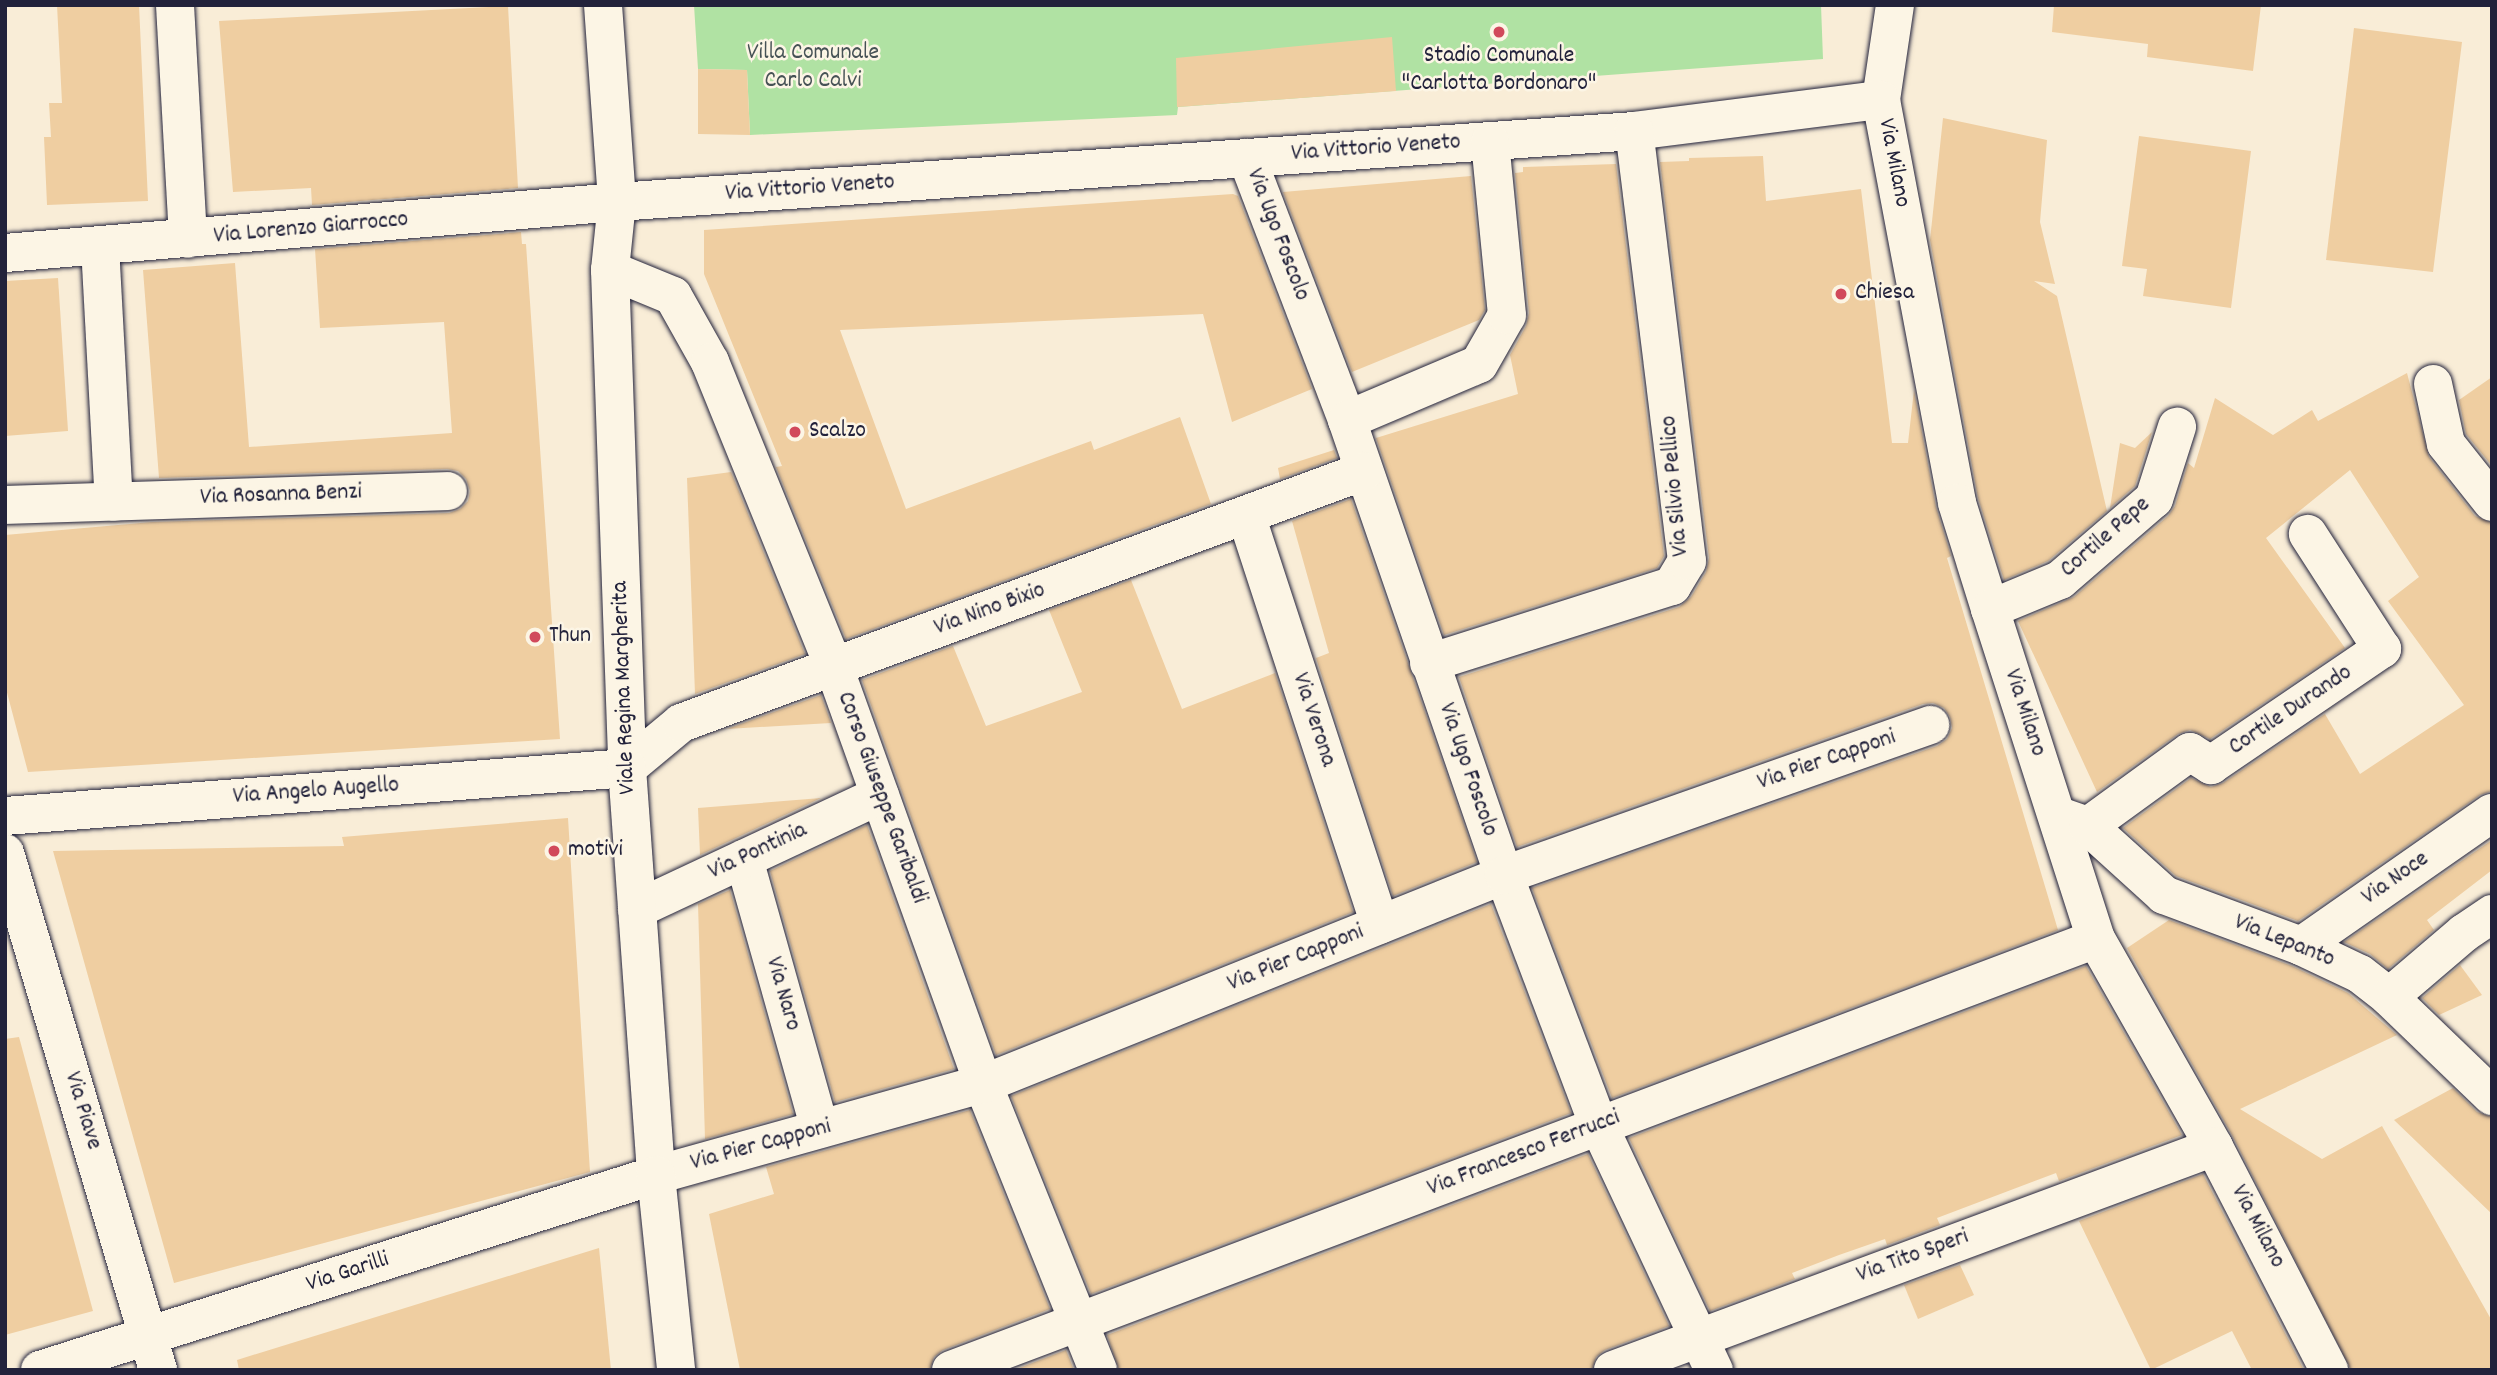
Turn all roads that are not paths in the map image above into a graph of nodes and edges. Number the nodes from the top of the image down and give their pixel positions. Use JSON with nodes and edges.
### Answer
{"nodes":[{"id":1,"x":175,"y":5,"type":"edge"},
{"id":2,"x":603,"y":5,"type":"edge"},
{"id":3,"x":1895,"y":5,"type":"edge"},
{"id":4,"x":1881,"y":100,"type":"junction"},
{"id":5,"x":1634,"y":131,"type":"junction"},
{"id":6,"x":1490,"y":142,"type":"junction"},
{"id":7,"x":1247,"y":158,"type":"junction"},
{"id":8,"x":617,"y":202,"type":"junction"},
{"id":9,"x":188,"y":239,"type":"junction"},
{"id":10,"x":100,"y":246,"type":"junction"},
{"id":11,"x":5,"y":253,"type":"edge"},
{"id":12,"x":610,"y":270,"type":"junction"},
{"id":13,"x":2433,"y":384,"type":"dead end"},
{"id":14,"x":1347,"y":420,"type":"junction"},
{"id":15,"x":2178,"y":427,"type":"dead end"},
{"id":16,"x":1364,"y":471,"type":"junction"},
{"id":17,"x":448,"y":491,"type":"dead end"},
{"id":18,"x":114,"y":502,"type":"junction"},
{"id":19,"x":2492,"y":502,"type":"edge"},
{"id":20,"x":5,"y":505,"type":"edge"},
{"id":21,"x":1246,"y":514,"type":"junction"},
{"id":22,"x":2308,"y":534,"type":"dead end"},
{"id":23,"x":1990,"y":608,"type":"junction"},
{"id":24,"x":1429,"y":663,"type":"junction"},
{"id":25,"x":834,"y":667,"type":"junction"},
{"id":26,"x":1930,"y":725,"type":"dead end"},
{"id":27,"x":627,"y":768,"type":"junction"},
{"id":28,"x":880,"y":795,"type":"junction"},
{"id":29,"x":2492,"y":813,"type":"edge"},
{"id":30,"x":5,"y":816,"type":"edge"},
{"id":31,"x":2073,"y":821,"type":"junction"},
{"id":32,"x":5,"y":853,"type":"edge"},
{"id":33,"x":744,"y":859,"type":"junction"},
{"id":34,"x":1504,"y":875,"type":"junction"},
{"id":35,"x":637,"y":909,"type":"junction"},
{"id":36,"x":2492,"y":914,"type":"edge"},
{"id":37,"x":1380,"y":925,"type":"junction"},
{"id":38,"x":2096,"y":939,"type":"junction"},
{"id":39,"x":2301,"y":946,"type":"junction"},
{"id":40,"x":2389,"y":997,"type":"junction"},
{"id":41,"x":983,"y":1084,"type":"junction"},
{"id":42,"x":2492,"y":1096,"type":"edge"},
{"id":43,"x":1599,"y":1126,"type":"junction"},
{"id":44,"x":820,"y":1129,"type":"junction"},
{"id":45,"x":2214,"y":1147,"type":"junction"},
{"id":46,"x":656,"y":1175,"type":"junction"},
{"id":47,"x":1080,"y":1321,"type":"junction"},
{"id":48,"x":154,"y":1353,"type":"edge"},
{"id":49,"x":1707,"y":1353,"type":"edge"},
{"id":50,"x":40,"y":1370,"type":"edge"},
{"id":51,"x":676,"y":1370,"type":"edge"},
{"id":52,"x":951,"y":1370,"type":"edge"},
{"id":53,"x":1098,"y":1370,"type":"edge"},
{"id":54,"x":1613,"y":1370,"type":"edge"},
{"id":55,"x":2329,"y":1370,"type":"edge"}],
"edges":[{"from":1,"to":9,"type":"street"},
{"from":2,"to":8,"type":"street","name":"Viale Regina Margherita"},
{"from":3,"to":4,"type":"street","name":"Via Milano"},
{"from":4,"to":5,"type":"street","name":"Via Vittorio Veneto"},
{"from":4,"to":23,"type":"street","name":"Via Milano"},
{"from":5,"to":6,"type":"street","name":"Via Vittorio Veneto"},
{"from":5,"to":24,"type":"street","name":"Via Silvio Pellico"},
{"from":6,"to":7,"type":"street","name":"Via Vittorio Veneto"},
{"from":6,"to":14,"type":"street"},
{"from":7,"to":8,"type":"street","name":"Via Vittorio Veneto"},
{"from":7,"to":14,"type":"street","name":"Via Ugo Foscolo"},
{"from":8,"to":9,"type":"street","name":"Via Lorenzo Giarrocco"},
{"from":8,"to":12,"type":"street","name":"Viale Regina Margherita"},
{"from":9,"to":10,"type":"street","name":"Via Lorenzo Giarrocco"},
{"from":10,"to":11,"type":"street","name":"Via Lorenzo Giarrocco"},
{"from":10,"to":18,"type":"street"},
{"from":12,"to":25,"type":"street","name":"Corso Giuseppe Garibaldi"},
{"from":12,"to":27,"type":"street","name":"Viale Regina Margherita"},
{"from":13,"to":19,"type":"street"},
{"from":14,"to":16,"type":"street","name":"Via Ugo Foscolo"},
{"from":15,"to":23,"type":"street","name":"Cortile Pepe"},
{"from":16,"to":21,"type":"street","name":"Via Nino Bixio"},
{"from":16,"to":24,"type":"street","name":"Via Ugo Foscolo"},
{"from":17,"to":18,"type":"street","name":"Via Rosanna Benzi"},
{"from":18,"to":20,"type":"street","name":"Via Rosanna Benzi"},
{"from":21,"to":25,"type":"street","name":"Via Nino Bixio"},
{"from":21,"to":37,"type":"street","name":"Via Verona"},
{"from":22,"to":31,"type":"street","name":"Cortile Durando"},
{"from":23,"to":31,"type":"street","name":"Via Milano"},
{"from":24,"to":34,"type":"street","name":"Via Ugo Foscolo"},
{"from":25,"to":27,"type":"street","name":"Via Nino Bixio"},
{"from":25,"to":28,"type":"street","name":"Corso Giuseppe Garibaldi"},
{"from":26,"to":34,"type":"street","name":"Via Pier Capponi"},
{"from":27,"to":30,"type":"street","name":"Via Angelo Augello"},
{"from":27,"to":35,"type":"street","name":"Viale Regina Margherita"},
{"from":28,"to":33,"type":"street","name":"Via Pontinia"},
{"from":28,"to":41,"type":"street","name":"Corso Giuseppe Garibaldi"},
{"from":29,"to":39,"type":"street","name":"Via Noce"},
{"from":31,"to":38,"type":"street","name":"Via Milano"},
{"from":31,"to":39,"type":"street","name":"Via Lepanto"},
{"from":32,"to":48,"type":"street","name":"Via Piave"},
{"from":33,"to":35,"type":"street","name":"Via Pontinia"},
{"from":33,"to":44,"type":"street","name":"Via Naro"},
{"from":34,"to":37,"type":"street","name":"Via Pier Capponi"},
{"from":34,"to":43,"type":"street","name":"Via Ugo Foscolo"},
{"from":35,"to":46,"type":"street","name":"Viale Regina Margherita"},
{"from":36,"to":40,"type":"street"},
{"from":37,"to":41,"type":"street","name":"Via Pier Capponi"},
{"from":38,"to":43,"type":"street","name":"Via Francesco Ferrucci"},
{"from":38,"to":45,"type":"street","name":"Via Milano"},
{"from":39,"to":40,"type":"street","name":"Via Lepanto"},
{"from":40,"to":42,"type":"street","name":"Via Lepanto"},
{"from":41,"to":44,"type":"street","name":"Via Pier Capponi"},
{"from":41,"to":47,"type":"street","name":"Corso Giuseppe Garibaldi"},
{"from":43,"to":47,"type":"street","name":"Via Francesco Ferrucci"},
{"from":43,"to":49,"type":"street","name":"Via Ugo Foscolo"},
{"from":44,"to":46,"type":"street","name":"Via Pier Capponi"},
{"from":45,"to":49,"type":"street","name":"Via Tito Speri"},
{"from":45,"to":55,"type":"street","name":"Via Milano"},
{"from":46,"to":48,"type":"street","name":"Via Garilli"},
{"from":46,"to":51,"type":"street","name":"Viale Regina Margherita"},
{"from":47,"to":52,"type":"street","name":"Via Francesco Ferrucci"},
{"from":47,"to":53,"type":"street","name":"Corso Giuseppe Garibaldi"},
{"from":48,"to":50,"type":"street","name":"Via Garilli"},
{"from":49,"to":54,"type":"street","name":"Via Tito Speri"}]}
